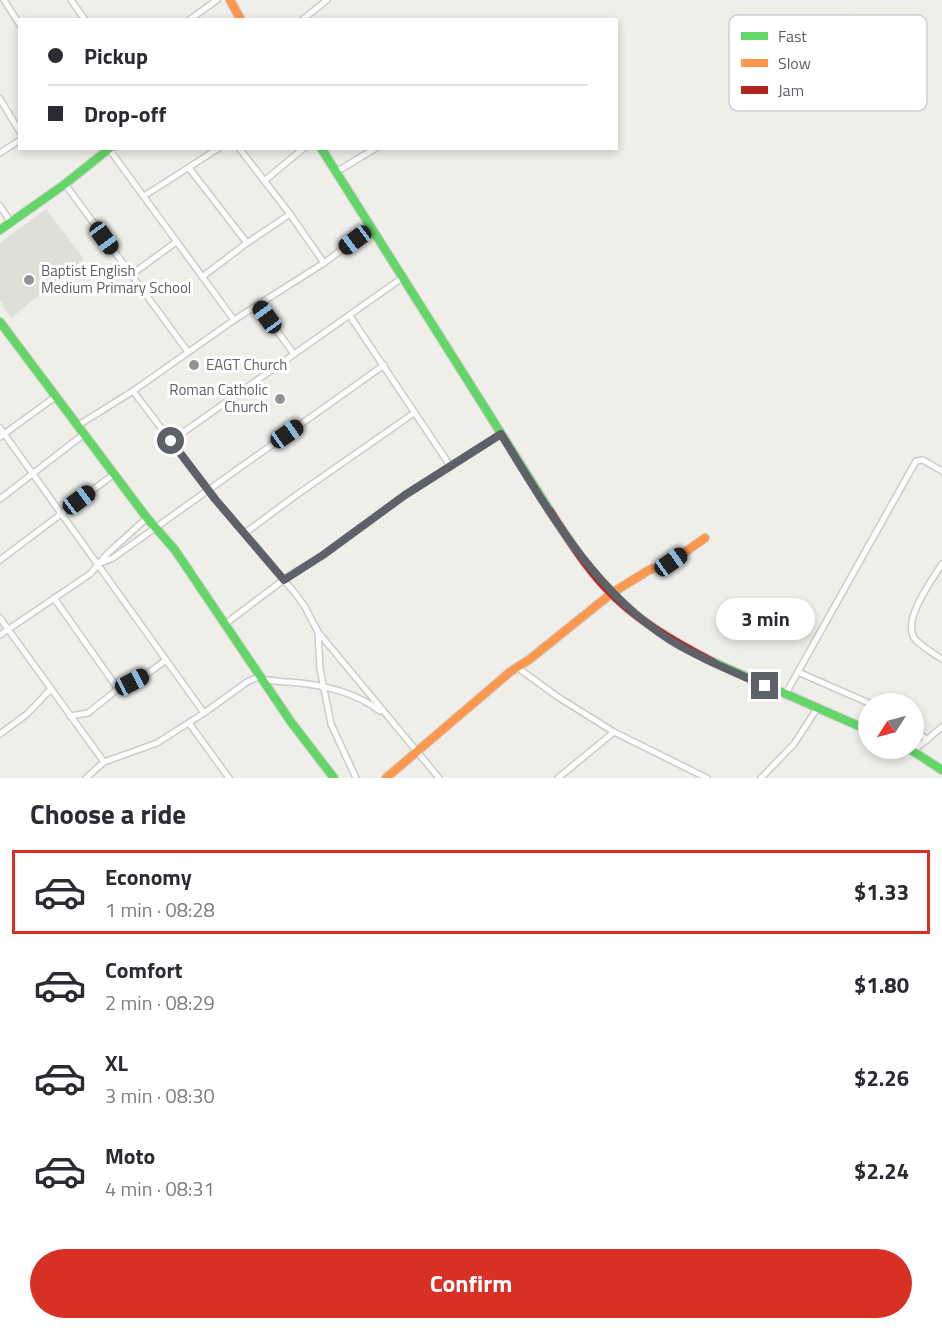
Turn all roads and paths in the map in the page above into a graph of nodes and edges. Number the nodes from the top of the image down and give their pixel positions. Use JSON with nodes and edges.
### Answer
{"nodes":[{"id":1,"x":4,"y":0,"type":"edge"},
{"id":2,"x":71,"y":0,"type":"edge"},
{"id":3,"x":217,"y":0,"type":"edge"},
{"id":4,"x":230,"y":0,"type":"edge"},
{"id":5,"x":327,"y":0,"type":"edge"},
{"id":6,"x":84,"y":18,"type":"edge"},
{"id":7,"x":192,"y":18,"type":"edge"},
{"id":8,"x":240,"y":18,"type":"edge"},
{"id":9,"x":304,"y":18,"type":"edge"},
{"id":10,"x":18,"y":21,"type":"edge"},
{"id":11,"x":0,"y":99,"type":"edge"},
{"id":12,"x":18,"y":129,"type":"edge"},
{"id":13,"x":18,"y":141,"type":"edge"},
{"id":14,"x":108,"y":150,"type":"edge"},
{"id":15,"x":110,"y":150,"type":"edge"},
{"id":16,"x":216,"y":150,"type":"edge"},
{"id":17,"x":241,"y":150,"type":"edge"},
{"id":18,"x":302,"y":150,"type":"edge"},
{"id":19,"x":322,"y":150,"type":"edge"},
{"id":20,"x":373,"y":150,"type":"edge"},
{"id":21,"x":0,"y":153,"type":"edge"},
{"id":22,"x":189,"y":168,"type":"junction"},
{"id":23,"x":336,"y":172,"type":"junction"},
{"id":24,"x":264,"y":181,"type":"junction"},
{"id":25,"x":64,"y":184,"type":"junction"},
{"id":26,"x":144,"y":196,"type":"junction"},
{"id":27,"x":0,"y":206,"type":"edge"},
{"id":28,"x":290,"y":214,"type":"junction"},
{"id":29,"x":11,"y":223,"type":"junction"},
{"id":30,"x":371,"y":228,"type":"junction"},
{"id":31,"x":0,"y":230,"type":"edge"},
{"id":32,"x":176,"y":242,"type":"junction"},
{"id":33,"x":247,"y":243,"type":"junction"},
{"id":34,"x":324,"y":263,"type":"junction"},
{"id":35,"x":130,"y":275,"type":"junction"},
{"id":36,"x":202,"y":277,"type":"junction"},
{"id":37,"x":402,"y":278,"type":"junction"},
{"id":38,"x":258,"y":305,"type":"junction"},
{"id":39,"x":350,"y":316,"type":"junction"},
{"id":40,"x":234,"y":320,"type":"junction"},
{"id":41,"x":0,"y":322,"type":"edge"},
{"id":42,"x":188,"y":352,"type":"junction"},
{"id":43,"x":294,"y":354,"type":"junction"},
{"id":44,"x":384,"y":365,"type":"junction"},
{"id":45,"x":133,"y":391,"type":"junction"},
{"id":46,"x":55,"y":396,"type":"junction"},
{"id":47,"x":414,"y":413,"type":"junction"},
{"id":48,"x":77,"y":426,"type":"junction"},
{"id":49,"x":0,"y":428,"type":"edge"},
{"id":50,"x":84,"y":434,"type":"junction"},
{"id":51,"x":501,"y":434,"type":"junction"},
{"id":52,"x":2,"y":435,"type":"edge"},
{"id":53,"x":171,"y":441,"type":"junction"},
{"id":54,"x":451,"y":467,"type":"junction"},
{"id":55,"x":942,"y":471,"type":"edge"},
{"id":56,"x":33,"y":473,"type":"junction"},
{"id":57,"x":114,"y":474,"type":"junction"},
{"id":58,"x":208,"y":489,"type":"junction"},
{"id":59,"x":0,"y":499,"type":"edge"},
{"id":60,"x":62,"y":514,"type":"junction"},
{"id":61,"x":147,"y":518,"type":"junction"},
{"id":62,"x":155,"y":527,"type":"junction"},
{"id":63,"x":245,"y":534,"type":"junction"},
{"id":64,"x":705,"y":538,"type":"dead end"},
{"id":65,"x":0,"y":560,"type":"edge"},
{"id":66,"x":98,"y":564,"type":"junction"},
{"id":67,"x":942,"y":564,"type":"edge"},
{"id":68,"x":284,"y":580,"type":"junction"},
{"id":69,"x":612,"y":593,"type":"junction"},
{"id":70,"x":54,"y":598,"type":"junction"},
{"id":71,"x":0,"y":618,"type":"edge"},
{"id":72,"x":225,"y":624,"type":"junction"},
{"id":73,"x":9,"y":630,"type":"junction"},
{"id":74,"x":318,"y":632,"type":"junction"},
{"id":75,"x":0,"y":635,"type":"edge"},
{"id":76,"x":942,"y":659,"type":"edge"},
{"id":77,"x":166,"y":660,"type":"junction"},
{"id":78,"x":518,"y":668,"type":"junction"},
{"id":79,"x":798,"y":672,"type":"junction"},
{"id":80,"x":262,"y":678,"type":"junction"},
{"id":81,"x":325,"y":687,"type":"junction"},
{"id":82,"x":51,"y":689,"type":"junction"},
{"id":83,"x":118,"y":689,"type":"junction"},
{"id":84,"x":785,"y":695,"type":"junction"},
{"id":85,"x":858,"y":698,"type":"edge"},
{"id":86,"x":816,"y":710,"type":"junction"},
{"id":87,"x":204,"y":713,"type":"junction"},
{"id":88,"x":70,"y":716,"type":"junction"},
{"id":89,"x":388,"y":718,"type":"junction"},
{"id":90,"x":189,"y":723,"type":"junction"},
{"id":91,"x":858,"y":726,"type":"edge"},
{"id":92,"x":942,"y":727,"type":"edge"},
{"id":93,"x":614,"y":732,"type":"junction"},
{"id":94,"x":0,"y":734,"type":"edge"},
{"id":95,"x":924,"y":737,"type":"edge"},
{"id":96,"x":927,"y":740,"type":"junction"},
{"id":97,"x":924,"y":742,"type":"edge"},
{"id":98,"x":415,"y":752,"type":"junction"},
{"id":99,"x":924,"y":759,"type":"edge"},
{"id":100,"x":104,"y":762,"type":"junction"},
{"id":101,"x":942,"y":770,"type":"edge"},
{"id":102,"x":86,"y":778,"type":"edge"},
{"id":103,"x":228,"y":778,"type":"edge"},
{"id":104,"x":334,"y":778,"type":"edge"},
{"id":105,"x":356,"y":778,"type":"edge"},
{"id":106,"x":386,"y":778,"type":"edge"},
{"id":107,"x":439,"y":778,"type":"edge"},
{"id":108,"x":558,"y":778,"type":"edge"},
{"id":109,"x":707,"y":778,"type":"edge"},
{"id":110,"x":761,"y":778,"type":"edge"}],
"edges":[{"from":1,"to":10,"type":"street"},
{"from":2,"to":6,"type":"street"},
{"from":3,"to":7,"type":"street"},
{"from":4,"to":8,"type":"street"},
{"from":5,"to":9,"type":"street"},
{"from":11,"to":12,"type":"street"},
{"from":13,"to":21,"type":"street"},
{"from":14,"to":25,"type":"street"},
{"from":15,"to":26,"type":"street"},
{"from":16,"to":22,"type":"street"},
{"from":17,"to":24,"type":"street"},
{"from":18,"to":24,"type":"street"},
{"from":19,"to":23,"type":"street"},
{"from":20,"to":23,"type":"street"},
{"from":22,"to":26,"type":"street"},
{"from":22,"to":33,"type":"street"},
{"from":23,"to":30,"type":"street"},
{"from":24,"to":28,"type":"street"},
{"from":25,"to":29,"type":"street"},
{"from":25,"to":35,"type":"street"},
{"from":26,"to":32,"type":"street"},
{"from":27,"to":29,"type":"street"},
{"from":28,"to":33,"type":"street"},
{"from":28,"to":34,"type":"street"},
{"from":29,"to":31,"type":"street"},
{"from":30,"to":34,"type":"street"},
{"from":30,"to":37,"type":"street"},
{"from":32,"to":35,"type":"street"},
{"from":32,"to":36,"type":"street"},
{"from":33,"to":36,"type":"street"},
{"from":34,"to":38,"type":"street"},
{"from":35,"to":42,"type":"street"},
{"from":36,"to":40,"type":"street"},
{"from":37,"to":39,"type":"street"},
{"from":37,"to":51,"type":"street"},
{"from":38,"to":40,"type":"street"},
{"from":38,"to":43,"type":"street"},
{"from":39,"to":43,"type":"street"},
{"from":39,"to":44,"type":"street"},
{"from":40,"to":42,"type":"street"},
{"from":41,"to":46,"type":"street"},
{"from":42,"to":45,"type":"street"},
{"from":43,"to":53,"type":"street"},
{"from":44,"to":47,"type":"street"},
{"from":44,"to":58,"type":"street"},
{"from":45,"to":48,"type":"street"},
{"from":45,"to":53,"type":"street"},
{"from":46,"to":48,"type":"street"},
{"from":46,"to":52,"type":"street"},
{"from":47,"to":54,"type":"street"},
{"from":47,"to":63,"type":"street"},
{"from":48,"to":50,"type":"street"},
{"from":49,"to":52,"type":"street"},
{"from":50,"to":56,"type":"street"},
{"from":50,"to":57,"type":"street"},
{"from":51,"to":54,"type":"street"},
{"from":51,"to":69,"type":"street"},
{"from":52,"to":56,"type":"street"},
{"from":53,"to":58,"type":"street"},
{"from":54,"to":68,"type":"street"},
{"from":55,"to":79,"type":"street"},
{"from":56,"to":59,"type":"street"},
{"from":56,"to":60,"type":"street"},
{"from":57,"to":60,"type":"street"},
{"from":57,"to":61,"type":"street"},
{"from":58,"to":62,"type":"street"},
{"from":58,"to":63,"type":"street"},
{"from":60,"to":65,"type":"street"},
{"from":60,"to":66,"type":"street"},
{"from":61,"to":62,"type":"street"},
{"from":61,"to":66,"type":"street"},
{"from":62,"to":66,"type":"street"},
{"from":62,"to":72,"type":"street"},
{"from":63,"to":68,"type":"street"},
{"from":64,"to":69,"type":"street"},
{"from":66,"to":70,"type":"street"},
{"from":66,"to":77,"type":"street"},
{"from":67,"to":76,"type":"street"},
{"from":68,"to":72,"type":"street"},
{"from":68,"to":74,"type":"street"},
{"from":69,"to":78,"type":"street"},
{"from":69,"to":84,"type":"street"},
{"from":70,"to":73,"type":"street"},
{"from":70,"to":83,"type":"street"},
{"from":71,"to":73,"type":"street"},
{"from":72,"to":80,"type":"street"},
{"from":73,"to":75,"type":"street"},
{"from":73,"to":82,"type":"street"},
{"from":74,"to":81,"type":"street"},
{"from":74,"to":89,"type":"street"},
{"from":77,"to":83,"type":"street"},
{"from":77,"to":87,"type":"street"},
{"from":78,"to":93,"type":"street"},
{"from":78,"to":98,"type":"street"},
{"from":79,"to":84,"type":"street"},
{"from":79,"to":85,"type":"street"},
{"from":80,"to":81,"type":"street"},
{"from":80,"to":87,"type":"street"},
{"from":80,"to":104,"type":"street"},
{"from":81,"to":89,"type":"street"},
{"from":81,"to":105,"type":"street"},
{"from":82,"to":88,"type":"street"},
{"from":82,"to":94,"type":"street"},
{"from":83,"to":88,"type":"street"},
{"from":84,"to":86,"type":"street"},
{"from":86,"to":91,"type":"street"},
{"from":86,"to":110,"type":"street"},
{"from":87,"to":90,"type":"street"},
{"from":88,"to":100,"type":"street"},
{"from":89,"to":98,"type":"street"},
{"from":90,"to":100,"type":"street"},
{"from":90,"to":103,"type":"street"},
{"from":92,"to":96,"type":"street"},
{"from":93,"to":108,"type":"street"},
{"from":93,"to":109,"type":"street"},
{"from":95,"to":96,"type":"street"},
{"from":96,"to":97,"type":"street"},
{"from":98,"to":106,"type":"street"},
{"from":98,"to":107,"type":"street"},
{"from":99,"to":101,"type":"street"},
{"from":100,"to":102,"type":"street"}]}
